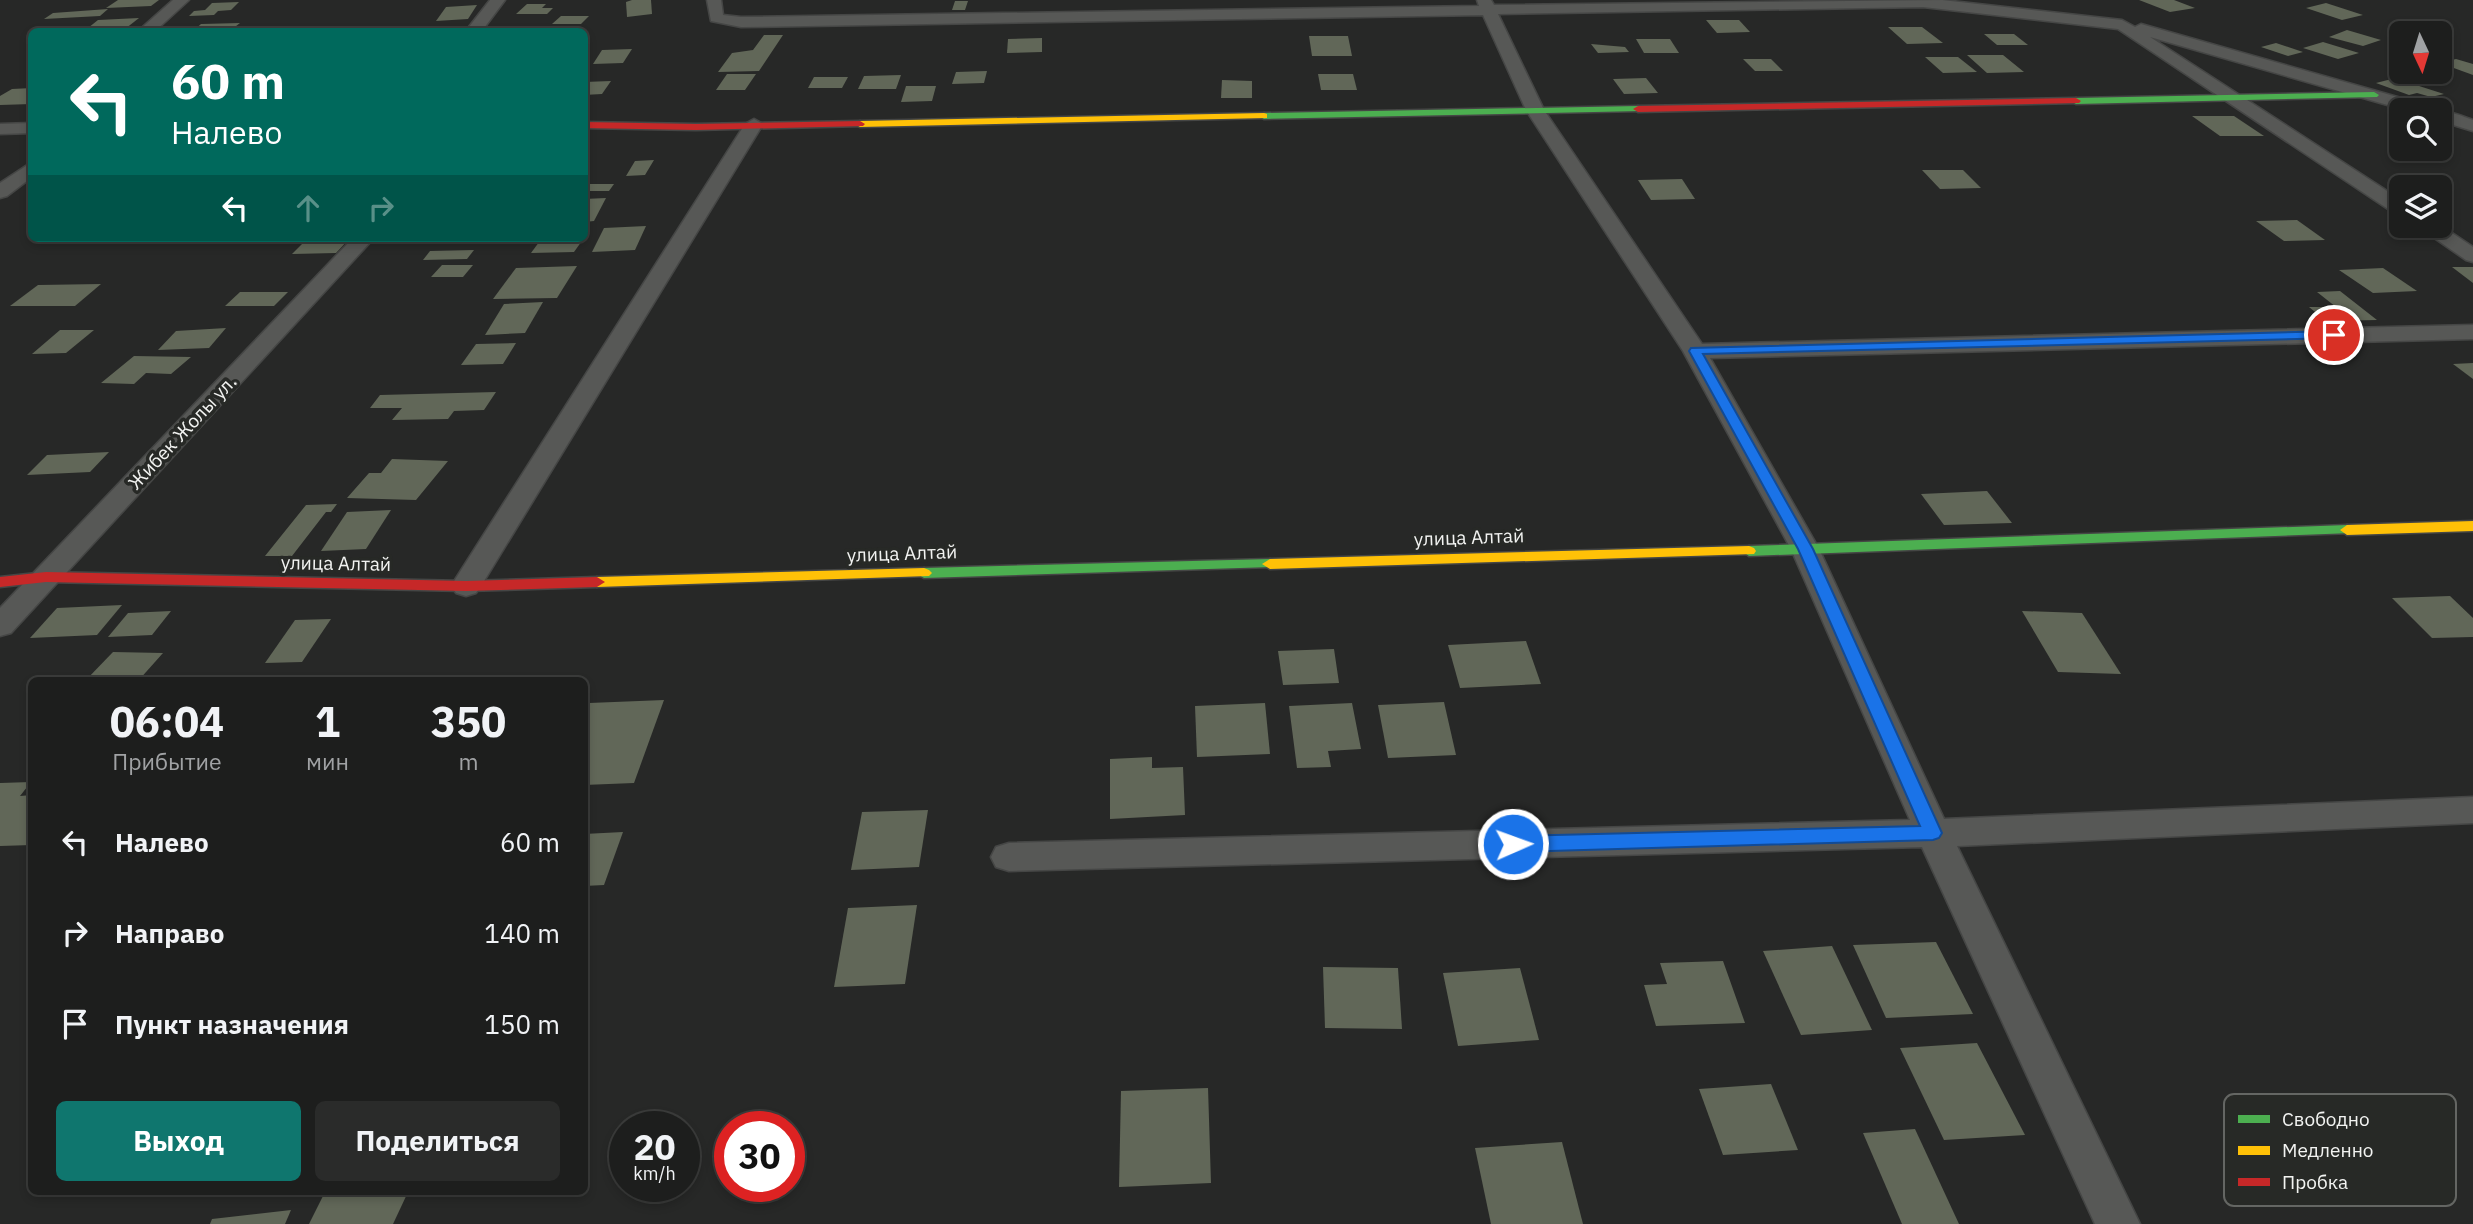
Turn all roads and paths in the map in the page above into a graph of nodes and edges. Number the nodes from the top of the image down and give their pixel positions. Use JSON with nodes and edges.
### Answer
{"nodes":[{"id":1,"x":182,"y":0,"type":"edge"},
{"id":2,"x":498,"y":0,"type":"edge"},
{"id":3,"x":714,"y":0,"type":"edge"},
{"id":4,"x":1990,"y":0,"type":"edge"},
{"id":5,"x":1487,"y":5,"type":"edge"},
{"id":6,"x":2122,"y":25,"type":"junction"},
{"id":7,"x":149,"y":28,"type":"edge"},
{"id":8,"x":475,"y":28,"type":"edge"},
{"id":9,"x":2374,"y":95,"type":"junction"},
{"id":10,"x":2230,"y":98,"type":"junction"},
{"id":11,"x":2389,"y":100,"type":"edge"},
{"id":12,"x":1535,"y":110,"type":"junction"},
{"id":13,"x":2452,"y":119,"type":"edge"},
{"id":14,"x":754,"y":124,"type":"junction"},
{"id":15,"x":588,"y":125,"type":"edge"},
{"id":16,"x":2473,"y":126,"type":"edge"},
{"id":17,"x":28,"y":127,"type":"edge"},
{"id":18,"x":0,"y":129,"type":"edge"},
{"id":19,"x":28,"y":171,"type":"edge"},
{"id":20,"x":0,"y":192,"type":"edge"},
{"id":21,"x":2389,"y":201,"type":"edge"},
{"id":22,"x":2445,"y":238,"type":"edge"},
{"id":23,"x":360,"y":242,"type":"edge"},
{"id":24,"x":2473,"y":256,"type":"edge"},
{"id":25,"x":2473,"y":332,"type":"edge"},
{"id":26,"x":1695,"y":351,"type":"junction"},
{"id":27,"x":2473,"y":526,"type":"edge"},
{"id":28,"x":1805,"y":549,"type":"junction"},
{"id":29,"x":46,"y":577,"type":"junction"},
{"id":30,"x":0,"y":582,"type":"edge"},
{"id":31,"x":466,"y":586,"type":"junction"},
{"id":32,"x":0,"y":626,"type":"edge"},
{"id":33,"x":2473,"y":810,"type":"edge"},
{"id":34,"x":1933,"y":833,"type":"junction"},
{"id":35,"x":1009,"y":857,"type":"dead end"},
{"id":36,"x":2118,"y":1224,"type":"edge"}],
"edges":[{"from":1,"to":7,"type":"street"},
{"from":2,"to":8,"type":"street"},
{"from":3,"to":5,"type":"street"},
{"from":4,"to":6,"type":"street"},
{"from":5,"to":6,"type":"street"},
{"from":5,"to":12,"type":"street"},
{"from":6,"to":9,"type":"street"},
{"from":6,"to":10,"type":"street"},
{"from":9,"to":10,"type":"street"},
{"from":9,"to":11,"type":"street"},
{"from":10,"to":12,"type":"street"},
{"from":10,"to":21,"type":"street"},
{"from":12,"to":14,"type":"street"},
{"from":12,"to":26,"type":"street"},
{"from":13,"to":16,"type":"street"},
{"from":14,"to":15,"type":"street"},
{"from":14,"to":31,"type":"street"},
{"from":17,"to":18,"type":"street"},
{"from":19,"to":20,"type":"street"},
{"from":22,"to":24,"type":"street"},
{"from":23,"to":29,"type":"street","name":"Жибек Жолы ул."},
{"from":25,"to":26,"type":"street"},
{"from":26,"to":28,"type":"street"},
{"from":27,"to":28,"type":"street","name":"улица Алтай"},
{"from":28,"to":31,"type":"street","name":"улица Алтай"},
{"from":28,"to":34,"type":"street"},
{"from":29,"to":30,"type":"street","name":"улица Алтай"},
{"from":29,"to":31,"type":"street","name":"улица Алтай"},
{"from":29,"to":32,"type":"street","name":"Жибек Жолы ул."},
{"from":33,"to":34,"type":"street"},
{"from":34,"to":35,"type":"street"},
{"from":34,"to":36,"type":"street"}]}
